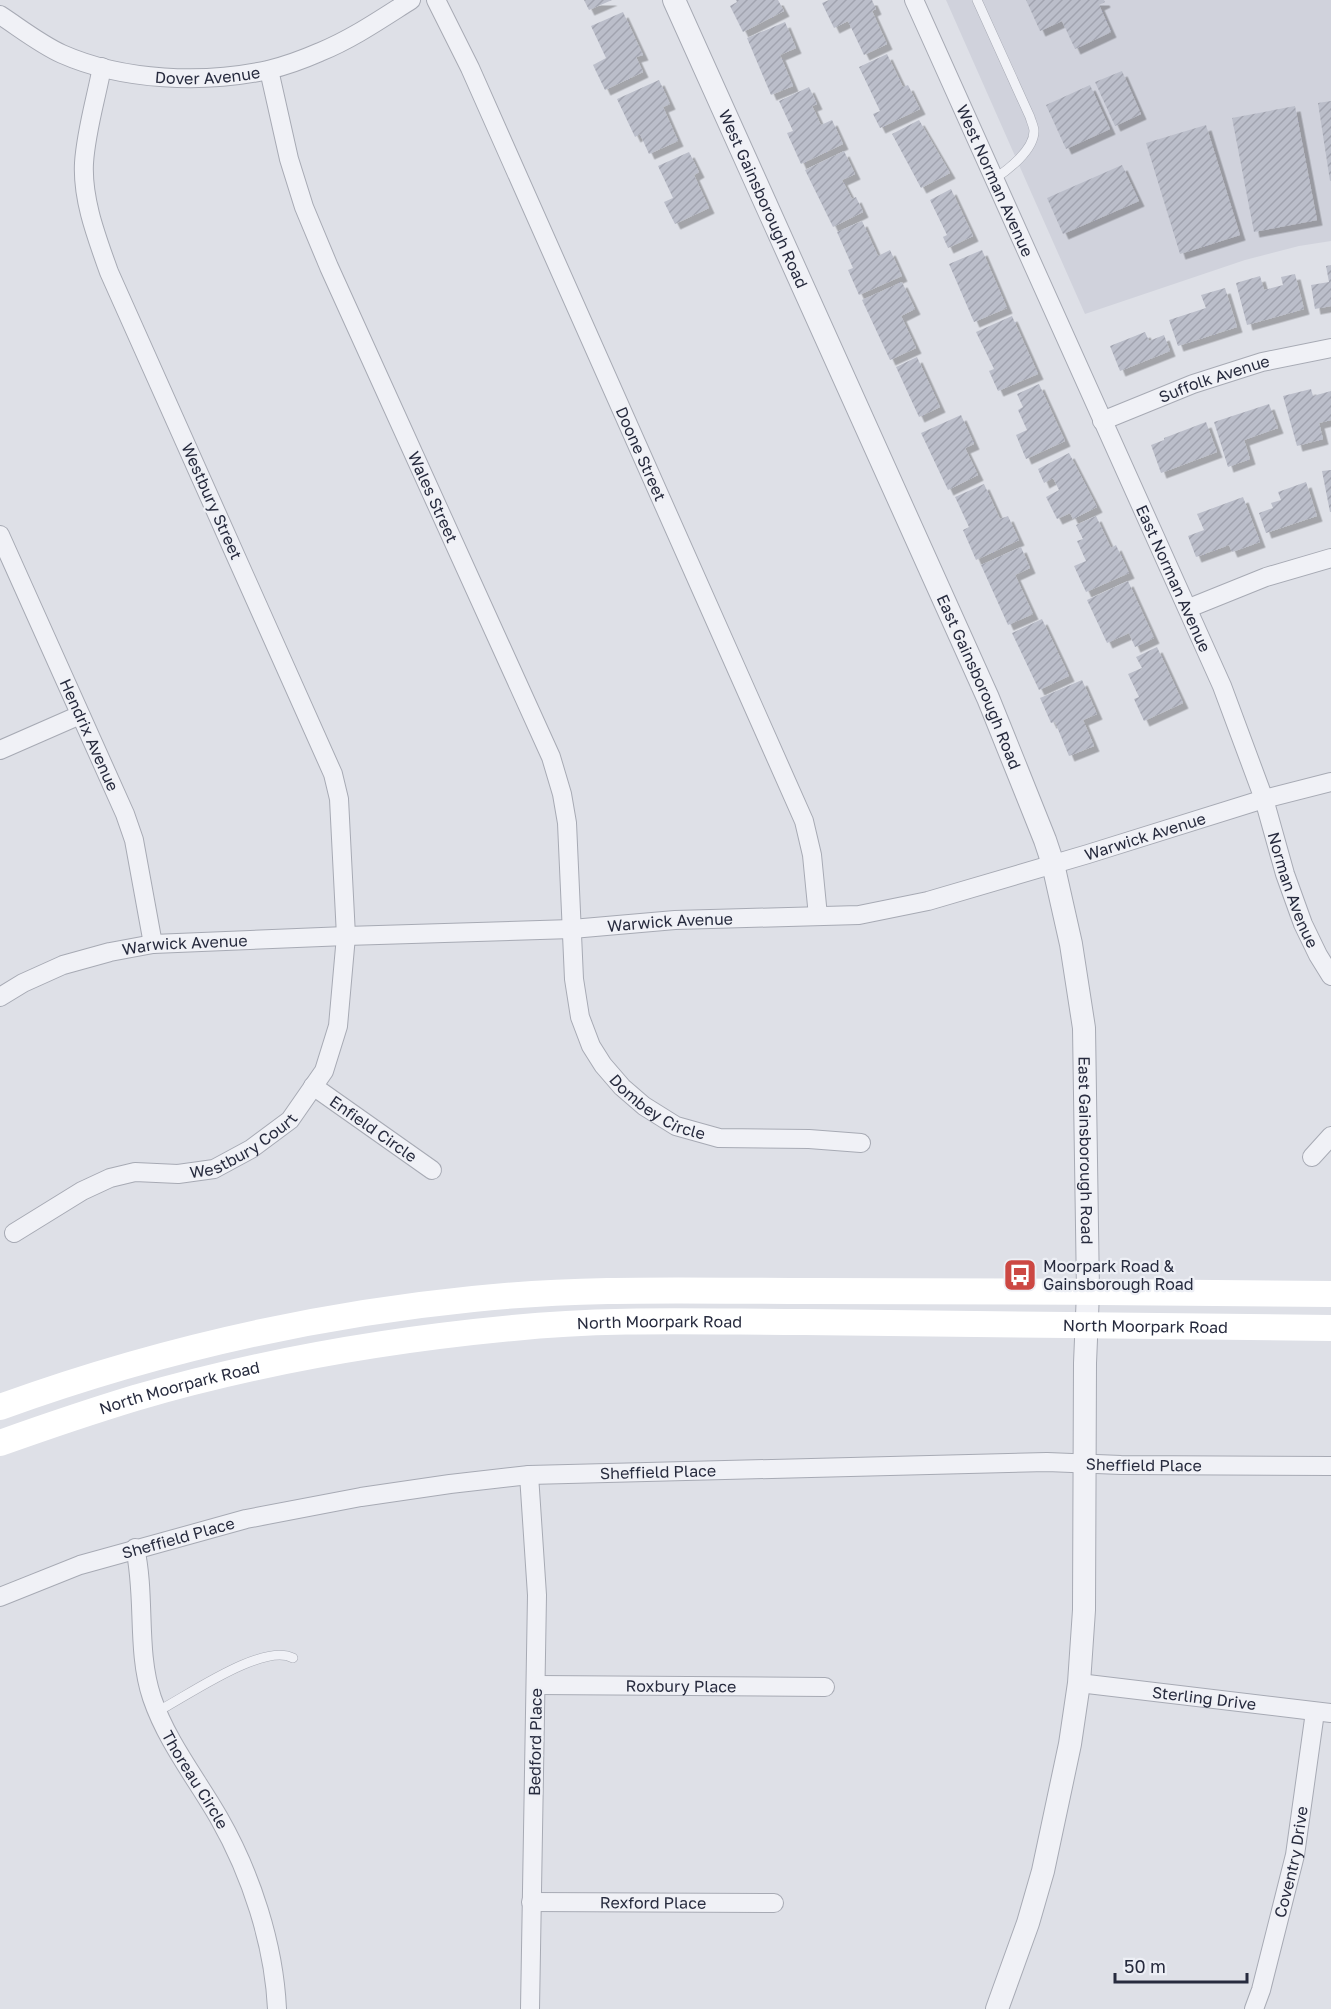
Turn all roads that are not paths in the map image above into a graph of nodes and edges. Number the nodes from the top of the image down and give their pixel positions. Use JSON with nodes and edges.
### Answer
{"nodes":[{"id":1,"x":411,"y":0,"type":"edge"},
{"id":2,"x":436,"y":0,"type":"edge"},
{"id":3,"x":674,"y":0,"type":"edge"},
{"id":4,"x":914,"y":0,"type":"edge"},
{"id":5,"x":977,"y":0,"type":"edge"},
{"id":6,"x":0,"y":15,"type":"edge"},
{"id":7,"x":102,"y":67,"type":"junction"},
{"id":8,"x":269,"y":70,"type":"junction"},
{"id":9,"x":994,"y":179,"type":"junction"},
{"id":10,"x":1331,"y":348,"type":"edge"},
{"id":11,"x":1076,"y":363,"type":"joint"},
{"id":12,"x":851,"y":396,"type":"joint"},
{"id":13,"x":1102,"y":421,"type":"junction"},
{"id":14,"x":0,"y":535,"type":"edge"},
{"id":15,"x":1331,"y":558,"type":"edge"},
{"id":16,"x":1189,"y":608,"type":"junction"},
{"id":17,"x":80,"y":715,"type":"junction"},
{"id":18,"x":0,"y":750,"type":"edge"},
{"id":19,"x":1331,"y":782,"type":"edge"},
{"id":20,"x":1264,"y":799,"type":"junction"},
{"id":21,"x":1053,"y":864,"type":"junction"},
{"id":22,"x":818,"y":916,"type":"junction"},
{"id":23,"x":572,"y":930,"type":"junction"},
{"id":24,"x":346,"y":936,"type":"junction"},
{"id":25,"x":153,"y":944,"type":"junction"},
{"id":26,"x":1331,"y":975,"type":"edge"},
{"id":27,"x":0,"y":997,"type":"edge"},
{"id":28,"x":313,"y":1086,"type":"junction"},
{"id":29,"x":1331,"y":1136,"type":"edge"},
{"id":30,"x":861,"y":1143,"type":"dead end"},
{"id":31,"x":1312,"y":1157,"type":"dead end"},
{"id":32,"x":432,"y":1170,"type":"dead end"},
{"id":33,"x":14,"y":1233,"type":"dead end"},
{"id":34,"x":1088,"y":1292,"type":"junction"},
{"id":35,"x":1331,"y":1294,"type":"edge"},
{"id":36,"x":1087,"y":1325,"type":"junction"},
{"id":37,"x":1331,"y":1328,"type":"edge"},
{"id":38,"x":0,"y":1407,"type":"edge"},
{"id":39,"x":0,"y":1443,"type":"edge"},
{"id":40,"x":1084,"y":1463,"type":"junction"},
{"id":41,"x":1331,"y":1466,"type":"edge"},
{"id":42,"x":529,"y":1475,"type":"junction"},
{"id":43,"x":135,"y":1548,"type":"junction"},
{"id":44,"x":0,"y":1598,"type":"edge"},
{"id":45,"x":292,"y":1658,"type":"dead end"},
{"id":46,"x":1079,"y":1683,"type":"junction"},
{"id":47,"x":537,"y":1685,"type":"junction"},
{"id":48,"x":825,"y":1687,"type":"dead end"},
{"id":49,"x":158,"y":1711,"type":"junction"},
{"id":50,"x":1323,"y":1713,"type":"edge"},
{"id":51,"x":531,"y":1902,"type":"junction"},
{"id":52,"x":774,"y":1903,"type":"dead end"},
{"id":53,"x":277,"y":2009,"type":"edge"},
{"id":54,"x":530,"y":2009,"type":"edge"},
{"id":55,"x":997,"y":2009,"type":"edge"},
{"id":56,"x":1254,"y":2009,"type":"edge"}],
"edges":[{"from":1,"to":8,"type":"street","name":"Dover Avenue"},
{"from":2,"to":22,"type":"street","name":"Doone Street"},
{"from":3,"to":12,"type":"street","name":"West Gainsborough Road"},
{"from":4,"to":9,"type":"street","name":"West Norman Avenue"},
{"from":5,"to":9,"type":"lane"},
{"from":6,"to":7,"type":"street","name":"Dover Avenue"},
{"from":7,"to":8,"type":"street","name":"Dover Avenue"},
{"from":7,"to":24,"type":"street","name":"Westbury Street"},
{"from":8,"to":23,"type":"street","name":"Wales Street"},
{"from":9,"to":11,"type":"street","name":"West Norman Avenue"},
{"from":10,"to":13,"type":"street","name":"Suffolk Avenue"},
{"from":11,"to":13,"type":"street","name":"East Norman Avenue"},
{"from":12,"to":21,"type":"street","name":"East Gainsborough Road"},
{"from":13,"to":16,"type":"street","name":"East Norman Avenue"},
{"from":14,"to":17,"type":"street","name":"Hendrix Avenue"},
{"from":15,"to":16,"type":"street"},
{"from":16,"to":20,"type":"street","name":"East Norman Avenue"},
{"from":17,"to":18,"type":"street"},
{"from":17,"to":25,"type":"street","name":"Hendrix Avenue"},
{"from":19,"to":20,"type":"street","name":"Warwick Avenue"},
{"from":20,"to":21,"type":"street","name":"Warwick Avenue"},
{"from":20,"to":26,"type":"street","name":"Norman Avenue"},
{"from":21,"to":22,"type":"street","name":"Warwick Avenue"},
{"from":21,"to":34,"type":"street","name":"East Gainsborough Road"},
{"from":22,"to":23,"type":"street","name":"Warwick Avenue"},
{"from":23,"to":24,"type":"street","name":"Warwick Avenue"},
{"from":23,"to":30,"type":"street","name":"Dombey Circle"},
{"from":24,"to":25,"type":"street","name":"Warwick Avenue"},
{"from":24,"to":28,"type":"street","name":"Westbury Court"},
{"from":25,"to":27,"type":"street","name":"Warwick Avenue"},
{"from":28,"to":32,"type":"street","name":"Enfield Circle"},
{"from":28,"to":33,"type":"street","name":"Westbury Court"},
{"from":29,"to":31,"type":"street"},
{"from":34,"to":35,"type":"main road","name":"North Moorpark Road"},
{"from":34,"to":36,"type":"street","name":"East Gainsborough Road"},
{"from":34,"to":38,"type":"main road","name":"North Moorpark Road"},
{"from":36,"to":37,"type":"main road","name":"North Moorpark Road"},
{"from":36,"to":39,"type":"main road","name":"North Moorpark Road"},
{"from":36,"to":40,"type":"street","name":"East Gainsborough Road"},
{"from":40,"to":41,"type":"street","name":"Sheffield Place"},
{"from":40,"to":42,"type":"street","name":"Sheffield Place"},
{"from":40,"to":46,"type":"street","name":"East Gainsborough Road"},
{"from":42,"to":43,"type":"street","name":"Sheffield Place"},
{"from":42,"to":47,"type":"street","name":"Bedford Place"},
{"from":43,"to":44,"type":"street","name":"Sheffield Place"},
{"from":43,"to":49,"type":"street","name":"Thoreau Circle"},
{"from":45,"to":49,"type":"lane"},
{"from":46,"to":50,"type":"street","name":"Sterling Drive"},
{"from":46,"to":55,"type":"street","name":"East Gainsborough Road"},
{"from":47,"to":48,"type":"street","name":"Roxbury Place"},
{"from":47,"to":51,"type":"street","name":"Bedford Place"},
{"from":49,"to":53,"type":"street","name":"Thoreau Circle"},
{"from":50,"to":56,"type":"street","name":"Coventry Drive"},
{"from":51,"to":52,"type":"street","name":"Rexford Place"},
{"from":51,"to":54,"type":"street","name":"Bedford Place"}]}
